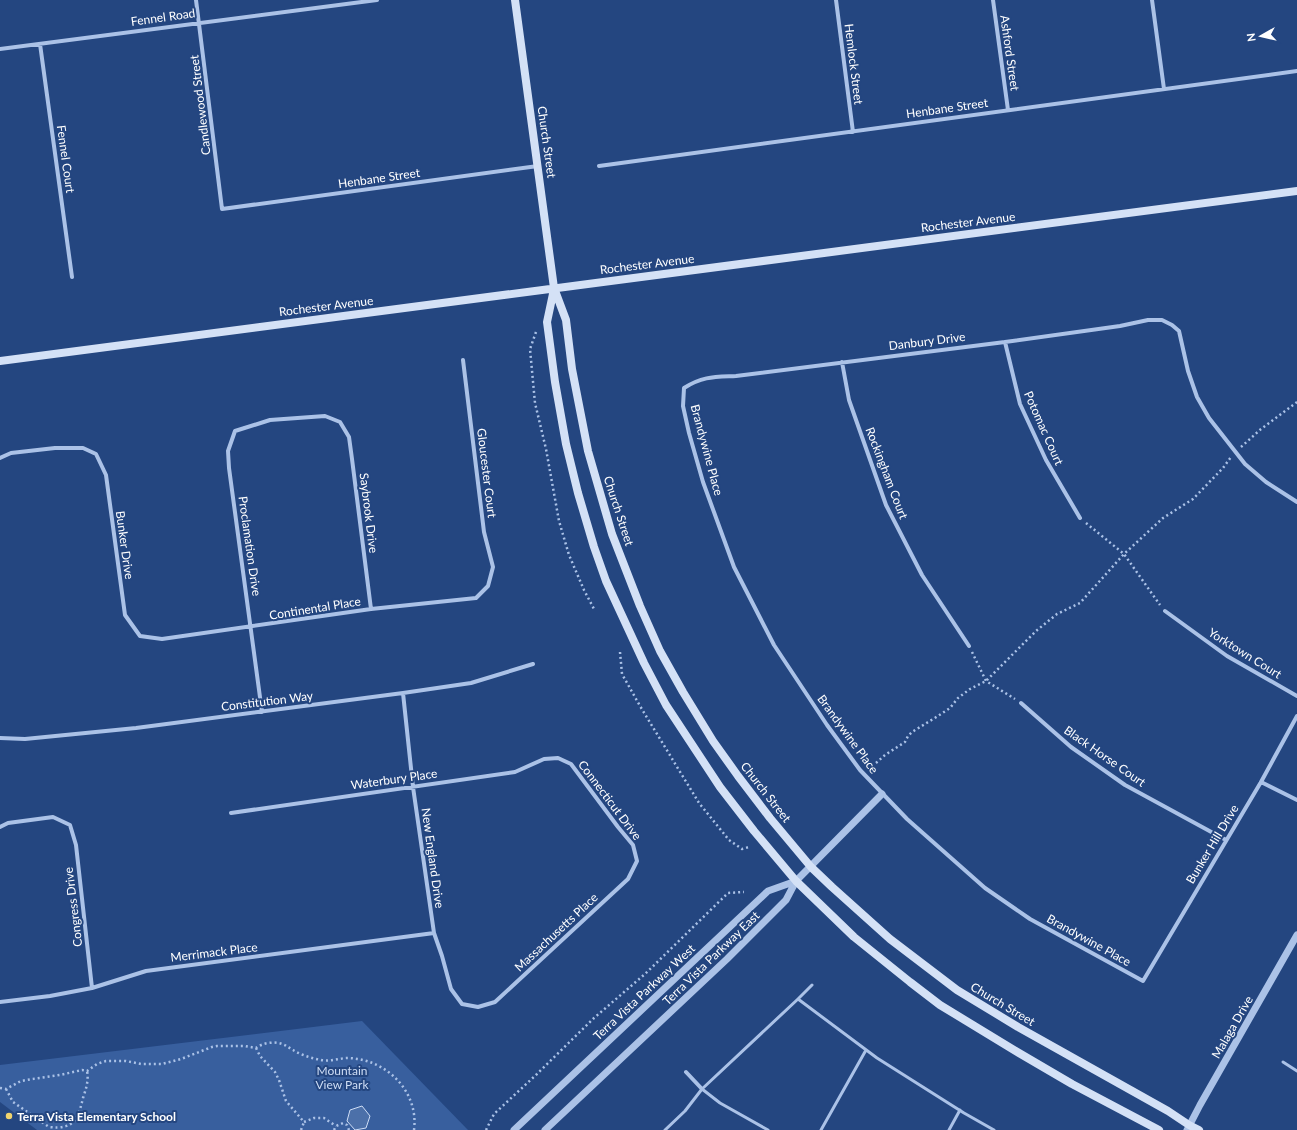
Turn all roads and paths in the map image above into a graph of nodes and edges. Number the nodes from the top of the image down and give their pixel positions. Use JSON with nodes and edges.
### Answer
{"nodes":[{"id":1,"x":196,"y":0,"type":"edge"},
{"id":2,"x":377,"y":0,"type":"edge"},
{"id":3,"x":515,"y":0,"type":"edge"},
{"id":4,"x":836,"y":0,"type":"edge"},
{"id":5,"x":993,"y":0,"type":"edge"},
{"id":6,"x":1152,"y":0,"type":"edge"},
{"id":7,"x":200,"y":22,"type":"junction"},
{"id":8,"x":40,"y":44,"type":"junction"},
{"id":9,"x":0,"y":49,"type":"edge"},
{"id":10,"x":1297,"y":71,"type":"edge"},
{"id":11,"x":1164,"y":88,"type":"junction"},
{"id":12,"x":1008,"y":110,"type":"junction"},
{"id":13,"x":853,"y":132,"type":"junction"},
{"id":14,"x":538,"y":166,"type":"junction"},
{"id":15,"x":599,"y":166,"type":"dead end"},
{"id":16,"x":1297,"y":191,"type":"edge"},
{"id":17,"x":222,"y":208,"type":"joint"},
{"id":18,"x":72,"y":277,"type":"dead end"},
{"id":19,"x":554,"y":288,"type":"junction"},
{"id":20,"x":536,"y":332,"type":"dead end"},
{"id":21,"x":1005,"y":342,"type":"junction"},
{"id":22,"x":463,"y":360,"type":"dead end"},
{"id":23,"x":0,"y":361,"type":"edge"},
{"id":24,"x":842,"y":362,"type":"junction"},
{"id":25,"x":684,"y":388,"type":"joint"},
{"id":26,"x":1297,"y":402,"type":"edge"},
{"id":27,"x":340,"y":422,"type":"joint"},
{"id":28,"x":1236,"y":452,"type":"junction"},
{"id":29,"x":0,"y":458,"type":"edge"},
{"id":30,"x":1297,"y":502,"type":"edge"},
{"id":31,"x":1080,"y":518,"type":"joint"},
{"id":32,"x":1124,"y":554,"type":"junction"},
{"id":33,"x":488,"y":586,"type":"joint"},
{"id":34,"x":371,"y":609,"type":"junction"},
{"id":35,"x":594,"y":609,"type":"dead end"},
{"id":36,"x":1165,"y":611,"type":"joint"},
{"id":37,"x":250,"y":627,"type":"junction"},
{"id":38,"x":140,"y":636,"type":"joint"},
{"id":39,"x":969,"y":646,"type":"joint"},
{"id":40,"x":620,"y":652,"type":"dead end"},
{"id":41,"x":533,"y":664,"type":"dead end"},
{"id":42,"x":986,"y":681,"type":"junction"},
{"id":43,"x":403,"y":693,"type":"junction"},
{"id":44,"x":1297,"y":696,"type":"edge"},
{"id":45,"x":1021,"y":703,"type":"joint"},
{"id":46,"x":262,"y":712,"type":"junction"},
{"id":47,"x":1297,"y":716,"type":"edge"},
{"id":48,"x":0,"y":738,"type":"edge"},
{"id":49,"x":558,"y":758,"type":"joint"},
{"id":50,"x":876,"y":763,"type":"dead end"},
{"id":51,"x":1261,"y":782,"type":"junction"},
{"id":52,"x":413,"y":787,"type":"junction"},
{"id":53,"x":882,"y":794,"type":"junction"},
{"id":54,"x":1297,"y":800,"type":"edge"},
{"id":55,"x":231,"y":813,"type":"dead end"},
{"id":56,"x":0,"y":827,"type":"edge"},
{"id":57,"x":1226,"y":840,"type":"junction"},
{"id":58,"x":749,"y":848,"type":"dead end"},
{"id":59,"x":637,"y":861,"type":"joint"},
{"id":60,"x":811,"y":866,"type":"junction"},
{"id":61,"x":796,"y":881,"type":"junction"},
{"id":62,"x":744,"y":892,"type":"dead end"},
{"id":63,"x":434,"y":933,"type":"junction"},
{"id":64,"x":1297,"y":935,"type":"edge"},
{"id":65,"x":1143,"y":981,"type":"joint"},
{"id":66,"x":812,"y":985,"type":"dead end"},
{"id":67,"x":92,"y":988,"type":"junction"},
{"id":68,"x":798,"y":999,"type":"junction"},
{"id":69,"x":0,"y":1002,"type":"edge"},
{"id":70,"x":478,"y":1006,"type":"joint"},
{"id":71,"x":256,"y":1048,"type":"junction"},
{"id":72,"x":866,"y":1050,"type":"junction"},
{"id":73,"x":1283,"y":1062,"type":"dead end"},
{"id":74,"x":87,"y":1071,"type":"junction"},
{"id":75,"x":1297,"y":1071,"type":"edge"},
{"id":76,"x":686,"y":1072,"type":"dead end"},
{"id":77,"x":0,"y":1088,"type":"edge"},
{"id":78,"x":6,"y":1089,"type":"junction"},
{"id":79,"x":702,"y":1089,"type":"junction"},
{"id":80,"x":960,"y":1110,"type":"junction"},
{"id":81,"x":304,"y":1122,"type":"junction"},
{"id":82,"x":336,"y":1126,"type":"junction"},
{"id":83,"x":1188,"y":1128,"type":"edge"},
{"id":84,"x":301,"y":1130,"type":"edge"},
{"id":85,"x":334,"y":1130,"type":"edge"},
{"id":86,"x":349,"y":1130,"type":"edge"},
{"id":87,"x":414,"y":1130,"type":"edge"},
{"id":88,"x":486,"y":1130,"type":"edge"},
{"id":89,"x":514,"y":1130,"type":"edge"},
{"id":90,"x":545,"y":1130,"type":"edge"},
{"id":91,"x":665,"y":1130,"type":"edge"},
{"id":92,"x":768,"y":1130,"type":"edge"},
{"id":93,"x":821,"y":1130,"type":"edge"},
{"id":94,"x":949,"y":1130,"type":"edge"},
{"id":95,"x":994,"y":1130,"type":"edge"},
{"id":96,"x":1159,"y":1130,"type":"edge"},
{"id":97,"x":1199,"y":1130,"type":"edge"}],
"edges":[{"from":1,"to":7,"type":"street","name":"Candlewood Street"},
{"from":2,"to":7,"type":"street","name":"Fennel Road"},
{"from":3,"to":14,"type":"main road","name":"Church Street"},
{"from":4,"to":13,"type":"street","name":"Hemlock Street"},
{"from":5,"to":12,"type":"street","name":"Ashford Street"},
{"from":6,"to":11,"type":"street"},
{"from":7,"to":8,"type":"street","name":"Fennel Road"},
{"from":7,"to":17,"type":"street","name":"Candlewood Street"},
{"from":8,"to":9,"type":"street","name":"Fennel Road"},
{"from":8,"to":18,"type":"street","name":"Fennel Court"},
{"from":10,"to":11,"type":"street","name":"Henbane Street"},
{"from":11,"to":12,"type":"street","name":"Henbane Street"},
{"from":12,"to":13,"type":"street","name":"Henbane Street"},
{"from":13,"to":15,"type":"street","name":"Henbane Street"},
{"from":14,"to":17,"type":"street","name":"Henbane Street"},
{"from":14,"to":19,"type":"main road","name":"Church Street"},
{"from":16,"to":19,"type":"main road","name":"Rochester Avenue"},
{"from":19,"to":23,"type":"main road","name":"Rochester Avenue"},
{"from":19,"to":60,"type":"main road","name":"Church Street"},
{"from":19,"to":61,"type":"main road","name":"Church Street"},
{"from":20,"to":35,"type":"path"},
{"from":21,"to":24,"type":"street","name":"Danbury Drive"},
{"from":21,"to":28,"type":"street","name":"Danbury Drive"},
{"from":21,"to":31,"type":"street","name":"Potomac Court"},
{"from":22,"to":33,"type":"street","name":"Gloucester Court"},
{"from":24,"to":25,"type":"street","name":"Danbury Drive"},
{"from":24,"to":39,"type":"street","name":"Rockingham Court"},
{"from":25,"to":53,"type":"street","name":"Brandywine Place"},
{"from":26,"to":28,"type":"path"},
{"from":27,"to":34,"type":"street","name":"Saybrook Drive"},
{"from":27,"to":37,"type":"street","name":"Proclamation Drive"},
{"from":28,"to":30,"type":"street"},
{"from":28,"to":32,"type":"path"},
{"from":29,"to":38,"type":"street","name":"Bunker Drive"},
{"from":31,"to":32,"type":"path"},
{"from":32,"to":36,"type":"path"},
{"from":32,"to":42,"type":"path"},
{"from":33,"to":34,"type":"street","name":"Continental Place"},
{"from":34,"to":37,"type":"street","name":"Continental Place"},
{"from":36,"to":44,"type":"street","name":"Yorktown Court"},
{"from":37,"to":38,"type":"street","name":"Continental Place"},
{"from":37,"to":46,"type":"street","name":"Proclamation Drive"},
{"from":39,"to":42,"type":"path"},
{"from":40,"to":58,"type":"path"},
{"from":41,"to":43,"type":"street","name":"Constitution Way"},
{"from":42,"to":45,"type":"path"},
{"from":42,"to":50,"type":"path"},
{"from":43,"to":46,"type":"street","name":"Constitution Way"},
{"from":43,"to":52,"type":"street","name":"New England Drive"},
{"from":45,"to":57,"type":"street","name":"Black Horse Court"},
{"from":46,"to":48,"type":"street","name":"Constitution Way"},
{"from":47,"to":51,"type":"street","name":"Bunker Hill Drive"},
{"from":49,"to":52,"type":"street","name":"Waterbury Place"},
{"from":49,"to":59,"type":"street","name":"Connecticut Drive"},
{"from":51,"to":54,"type":"street"},
{"from":51,"to":57,"type":"street","name":"Bunker Hill Drive"},
{"from":52,"to":55,"type":"street","name":"Waterbury Place"},
{"from":52,"to":63,"type":"street","name":"New England Drive"},
{"from":53,"to":60,"type":"street","name":"Terra Vista Parkway East"},
{"from":53,"to":65,"type":"street","name":"Brandywine Place"},
{"from":56,"to":67,"type":"street","name":"Congress Drive"},
{"from":57,"to":65,"type":"street","name":"Bunker Hill Drive"},
{"from":59,"to":70,"type":"street","name":"Massachusetts Place"},
{"from":60,"to":61,"type":"street","name":"Terra Vista Parkway East"},
{"from":60,"to":83,"type":"main road","name":"Church Street"},
{"from":61,"to":89,"type":"street","name":"Terra Vista Parkway West"},
{"from":61,"to":90,"type":"street","name":"Terra Vista Parkway East"},
{"from":61,"to":96,"type":"main road","name":"Church Street"},
{"from":62,"to":88,"type":"path"},
{"from":63,"to":67,"type":"street","name":"Merrimack Place"},
{"from":63,"to":70,"type":"street","name":"New England Drive"},
{"from":64,"to":83,"type":"street","name":"Malaga Drive"},
{"from":66,"to":68,"type":"lane"},
{"from":67,"to":69,"type":"street","name":"Merrimack Place"},
{"from":68,"to":72,"type":"lane"},
{"from":68,"to":79,"type":"lane"},
{"from":71,"to":74,"type":"path"},
{"from":71,"to":81,"type":"path"},
{"from":71,"to":87,"type":"path"},
{"from":72,"to":80,"type":"lane"},
{"from":72,"to":93,"type":"lane"},
{"from":73,"to":75,"type":"lane"},
{"from":74,"to":78,"type":"path"},
{"from":74,"to":78,"type":"path"},
{"from":76,"to":79,"type":"street"},
{"from":77,"to":78,"type":"path"},
{"from":79,"to":91,"type":"lane"},
{"from":79,"to":92,"type":"lane"},
{"from":80,"to":94,"type":"lane"},
{"from":80,"to":95,"type":"lane"},
{"from":81,"to":82,"type":"path"},
{"from":81,"to":84,"type":"path"},
{"from":82,"to":85,"type":"path"},
{"from":82,"to":86,"type":"path"},
{"from":83,"to":97,"type":"main road","name":"Church Street"}]}
